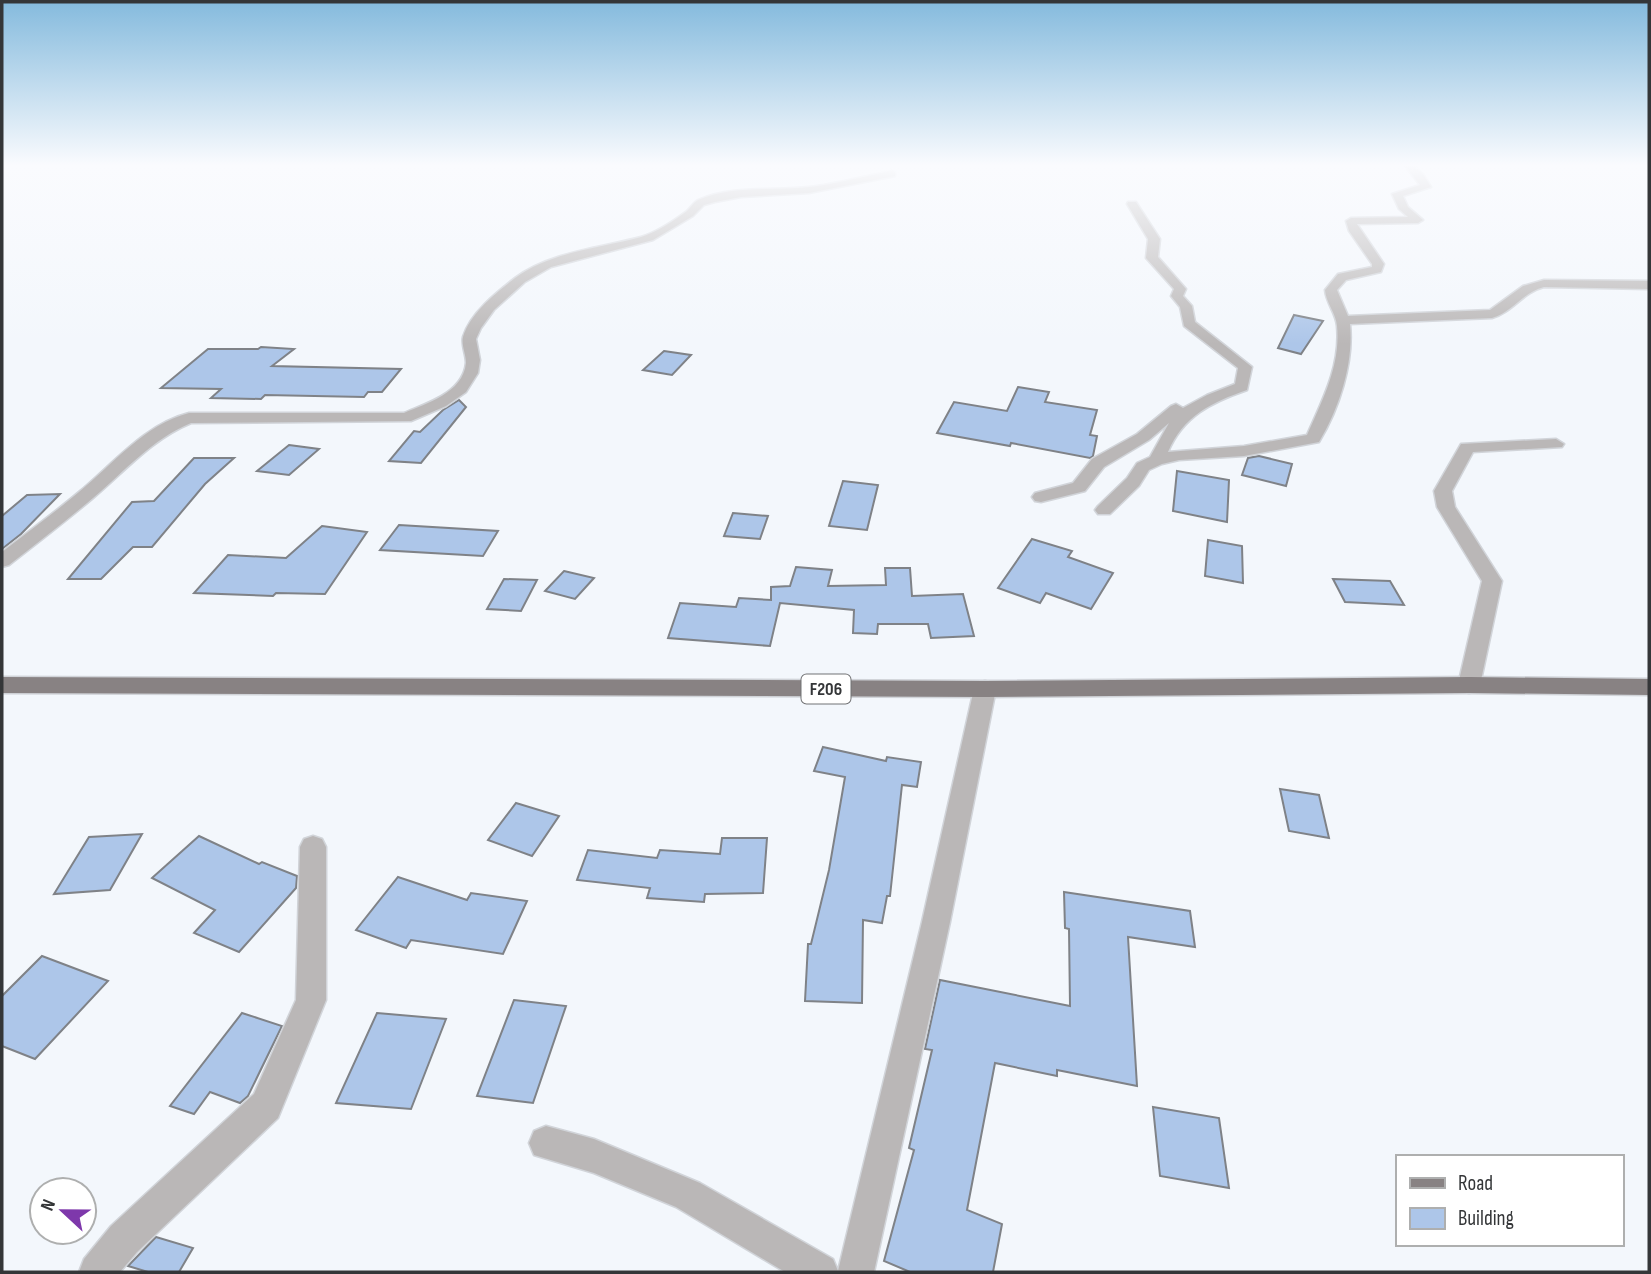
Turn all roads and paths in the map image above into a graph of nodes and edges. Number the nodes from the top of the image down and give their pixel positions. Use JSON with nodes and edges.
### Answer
{"nodes":[{"id":1,"x":670,"y":225,"type":"edge"},
{"id":2,"x":1145,"y":225,"type":"edge"},
{"id":3,"x":1352,"y":225,"type":"edge"},
{"id":4,"x":1649,"y":285,"type":"edge"},
{"id":5,"x":1344,"y":320,"type":"junction"},
{"id":6,"x":1204,"y":402,"type":"junction"},
{"id":7,"x":1556,"y":444,"type":"dead end"},
{"id":8,"x":1157,"y":460,"type":"junction"},
{"id":9,"x":1041,"y":497,"type":"dead end"},
{"id":10,"x":1104,"y":510,"type":"dead end"},
{"id":11,"x":2,"y":561,"type":"edge"},
{"id":12,"x":2,"y":685,"type":"edge"},
{"id":13,"x":1469,"y":685,"type":"junction"},
{"id":14,"x":1649,"y":687,"type":"edge"},
{"id":15,"x":985,"y":690,"type":"junction"},
{"id":16,"x":313,"y":848,"type":"dead end"},
{"id":17,"x":546,"y":1143,"type":"dead end"},
{"id":18,"x":97,"y":1272,"type":"edge"},
{"id":19,"x":820,"y":1272,"type":"edge"},
{"id":20,"x":856,"y":1272,"type":"edge"}],
"edges":[{"from":1,"to":11,"type":"street"},
{"from":2,"to":6,"type":"street"},
{"from":3,"to":5,"type":"street"},
{"from":4,"to":5,"type":"street"},
{"from":5,"to":8,"type":"street"},
{"from":6,"to":8,"type":"street"},
{"from":6,"to":9,"type":"street"},
{"from":7,"to":13,"type":"street"},
{"from":8,"to":10,"type":"street"},
{"from":12,"to":15,"type":"main road","number":"F206"},
{"from":13,"to":14,"type":"main road","number":"F206"},
{"from":13,"to":15,"type":"main road","number":"F206"},
{"from":15,"to":20,"type":"street"},
{"from":16,"to":18,"type":"street"},
{"from":17,"to":19,"type":"street"}]}
